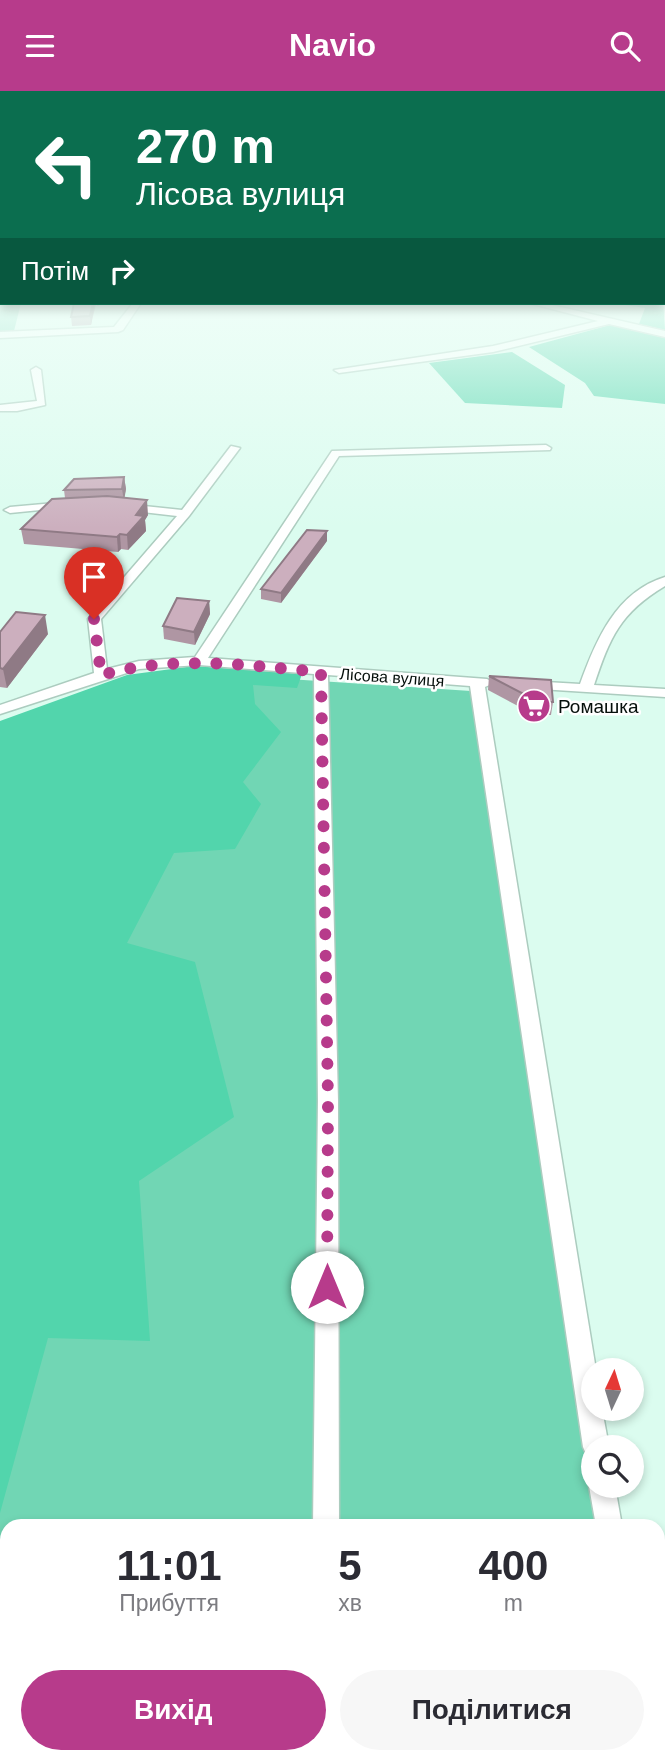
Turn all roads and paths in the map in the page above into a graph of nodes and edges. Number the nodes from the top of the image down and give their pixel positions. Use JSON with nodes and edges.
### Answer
{"nodes":[{"id":1,"x":36,"y":371,"type":"edge"},
{"id":2,"x":0,"y":408,"type":"edge"},
{"id":3,"x":235,"y":448,"type":"dead end"},
{"id":4,"x":545,"y":449,"type":"dead end"},
{"id":5,"x":78,"y":505,"type":"edge"},
{"id":6,"x":109,"y":505,"type":"edge"},
{"id":7,"x":10,"y":510,"type":"dead end"},
{"id":8,"x":185,"y":514,"type":"junction"},
{"id":9,"x":665,"y":581,"type":"edge"},
{"id":10,"x":199,"y":661,"type":"junction"},
{"id":11,"x":321,"y":672,"type":"junction"},
{"id":12,"x":101,"y":675,"type":"junction"},
{"id":13,"x":478,"y":683,"type":"junction"},
{"id":14,"x":586,"y":687,"type":"junction"},
{"id":15,"x":665,"y":693,"type":"edge"},
{"id":16,"x":0,"y":710,"type":"edge"},
{"id":17,"x":594,"y":1435,"type":"edge"},
{"id":18,"x":605,"y":1498,"type":"edge"},
{"id":19,"x":326,"y":1519,"type":"edge"},
{"id":20,"x":608,"y":1519,"type":"edge"}],
"edges":[{"from":1,"to":2,"type":"street"},
{"from":3,"to":8,"type":"street"},
{"from":4,"to":10,"type":"street"},
{"from":5,"to":7,"type":"street"},
{"from":6,"to":8,"type":"street"},
{"from":8,"to":12,"type":"street"},
{"from":9,"to":14,"type":"street"},
{"from":10,"to":11,"type":"street","name":"Лісова вулиця"},
{"from":10,"to":12,"type":"street","name":"Лісова вулиця"},
{"from":11,"to":13,"type":"street","name":"Лісова вулиця"},
{"from":11,"to":19,"type":"street"},
{"from":12,"to":16,"type":"street","name":"Лісова вулиця"},
{"from":13,"to":14,"type":"street","name":"Лісова вулиця"},
{"from":13,"to":17,"type":"street"},
{"from":14,"to":15,"type":"street","name":"Лісова вулиця"},
{"from":18,"to":20,"type":"street"}]}
